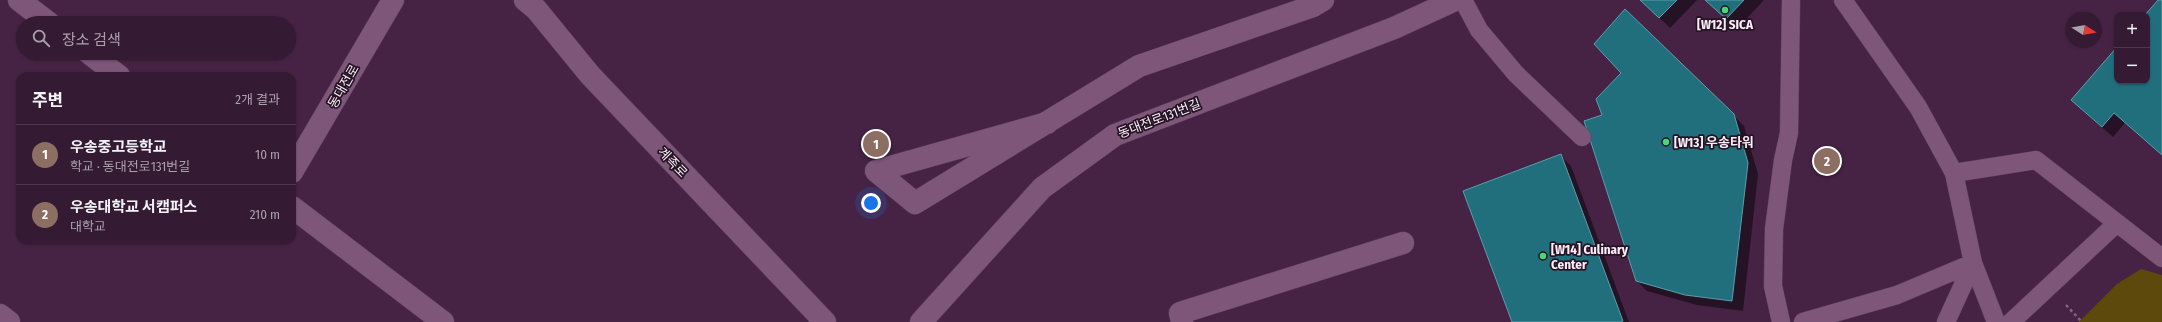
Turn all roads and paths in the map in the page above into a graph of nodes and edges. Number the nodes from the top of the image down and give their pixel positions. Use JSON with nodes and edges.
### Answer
{"nodes":[{"id":1,"x":19,"y":0,"type":"edge"},
{"id":2,"x":393,"y":0,"type":"edge"},
{"id":3,"x":524,"y":0,"type":"edge"},
{"id":4,"x":1322,"y":0,"type":"edge"},
{"id":5,"x":1455,"y":0,"type":"edge"},
{"id":6,"x":1463,"y":0,"type":"edge"},
{"id":7,"x":1790,"y":0,"type":"edge"},
{"id":8,"x":1843,"y":0,"type":"edge"},
{"id":9,"x":40,"y":16,"type":"edge"},
{"id":10,"x":98,"y":60,"type":"edge"},
{"id":11,"x":114,"y":72,"type":"edge"},
{"id":12,"x":1047,"y":122,"type":"junction"},
{"id":13,"x":1582,"y":137,"type":"dead end"},
{"id":14,"x":296,"y":165,"type":"edge"},
{"id":15,"x":1954,"y":173,"type":"junction"},
{"id":16,"x":296,"y":210,"type":"edge"},
{"id":17,"x":2117,"y":223,"type":"junction"},
{"id":18,"x":1403,"y":243,"type":"dead end"},
{"id":19,"x":2162,"y":258,"type":"edge"},
{"id":20,"x":1973,"y":263,"type":"junction"},
{"id":21,"x":0,"y":315,"type":"edge"},
{"id":22,"x":9,"y":322,"type":"edge"},
{"id":23,"x":443,"y":322,"type":"edge"},
{"id":24,"x":825,"y":322,"type":"edge"},
{"id":25,"x":921,"y":322,"type":"edge"},
{"id":26,"x":1182,"y":322,"type":"edge"},
{"id":27,"x":1781,"y":322,"type":"edge"},
{"id":28,"x":1803,"y":322,"type":"edge"},
{"id":29,"x":1946,"y":322,"type":"edge"},
{"id":30,"x":1996,"y":322,"type":"edge"},
{"id":31,"x":2011,"y":322,"type":"edge"}],
"edges":[{"from":1,"to":9,"type":"street"},
{"from":2,"to":14,"type":"street","name":"동대전로"},
{"from":3,"to":24,"type":"street","name":"계족로"},
{"from":4,"to":12,"type":"street"},
{"from":5,"to":25,"type":"street","name":"동대전로131번길"},
{"from":6,"to":13,"type":"lane"},
{"from":7,"to":27,"type":"lane"},
{"from":8,"to":15,"type":"lane"},
{"from":10,"to":11,"type":"street"},
{"from":12,"to":12,"type":"street"},
{"from":15,"to":17,"type":"lane"},
{"from":15,"to":20,"type":"lane"},
{"from":16,"to":23,"type":"street"},
{"from":17,"to":19,"type":"lane"},
{"from":17,"to":31,"type":"lane"},
{"from":18,"to":26,"type":"street"},
{"from":20,"to":28,"type":"lane"},
{"from":20,"to":29,"type":"lane"},
{"from":20,"to":30,"type":"lane"},
{"from":21,"to":22,"type":"street"}]}
